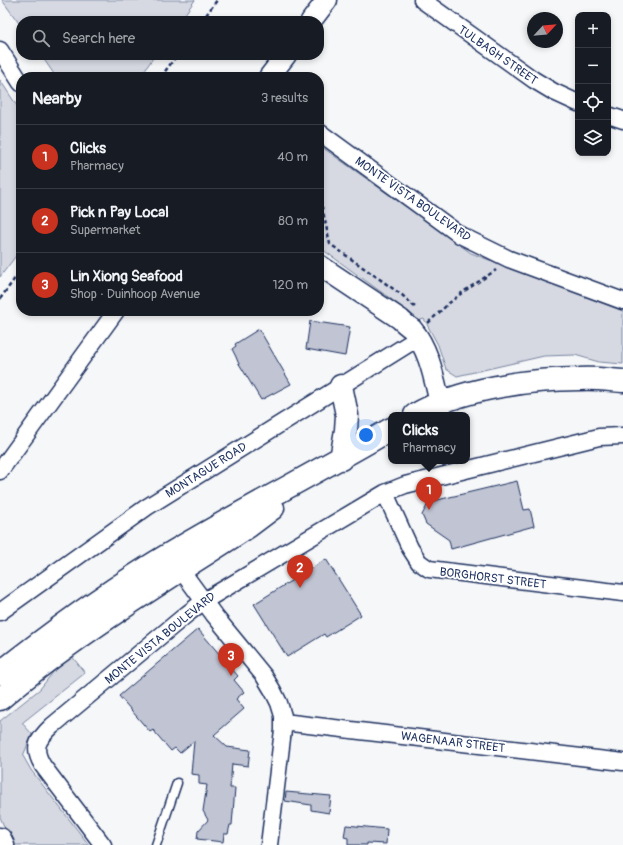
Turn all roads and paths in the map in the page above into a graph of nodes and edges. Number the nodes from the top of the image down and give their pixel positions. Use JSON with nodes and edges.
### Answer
{"nodes":[{"id":1,"x":217,"y":0,"type":"edge"},
{"id":2,"x":327,"y":0,"type":"edge"},
{"id":3,"x":422,"y":0,"type":"edge"},
{"id":4,"x":206,"y":16,"type":"edge"},
{"id":5,"x":315,"y":16,"type":"edge"},
{"id":6,"x":0,"y":50,"type":"edge"},
{"id":7,"x":173,"y":60,"type":"edge"},
{"id":8,"x":282,"y":60,"type":"edge"},
{"id":9,"x":165,"y":72,"type":"edge"},
{"id":10,"x":273,"y":72,"type":"edge"},
{"id":11,"x":16,"y":75,"type":"edge"},
{"id":12,"x":575,"y":102,"type":"edge"},
{"id":13,"x":611,"y":116,"type":"edge"},
{"id":14,"x":623,"y":120,"type":"edge"},
{"id":15,"x":324,"y":136,"type":"edge"},
{"id":16,"x":324,"y":216,"type":"edge"},
{"id":17,"x":502,"y":266,"type":"dead end"},
{"id":18,"x":324,"y":268,"type":"edge"},
{"id":19,"x":16,"y":277,"type":"edge"},
{"id":20,"x":0,"y":299,"type":"edge"},
{"id":21,"x":623,"y":301,"type":"edge"},
{"id":22,"x":418,"y":312,"type":"dead end"},
{"id":23,"x":112,"y":316,"type":"edge"},
{"id":24,"x":421,"y":330,"type":"junction"},
{"id":25,"x":623,"y":381,"type":"edge"},
{"id":26,"x":341,"y":386,"type":"junction"},
{"id":27,"x":441,"y":409,"type":"edge"},
{"id":28,"x":428,"y":412,"type":"edge"},
{"id":29,"x":388,"y":431,"type":"edge"},
{"id":30,"x":623,"y":436,"type":"edge"},
{"id":31,"x":341,"y":459,"type":"junction"},
{"id":32,"x":470,"y":463,"type":"edge"},
{"id":33,"x":467,"y":464,"type":"edge"},
{"id":34,"x":452,"y":467,"type":"edge"},
{"id":35,"x":0,"y":471,"type":"edge"},
{"id":36,"x":306,"y":478,"type":"junction"},
{"id":37,"x":385,"y":492,"type":"junction"},
{"id":38,"x":148,"y":567,"type":"junction"},
{"id":39,"x":181,"y":570,"type":"junction"},
{"id":40,"x":623,"y":593,"type":"edge"},
{"id":41,"x":204,"y":601,"type":"junction"},
{"id":42,"x":0,"y":612,"type":"edge"},
{"id":43,"x":0,"y":672,"type":"edge"},
{"id":44,"x":0,"y":699,"type":"edge"},
{"id":45,"x":283,"y":722,"type":"junction"},
{"id":46,"x":623,"y":762,"type":"edge"},
{"id":47,"x":177,"y":783,"type":"dead end"},
{"id":48,"x":0,"y":839,"type":"edge"},
{"id":49,"x":3,"y":845,"type":"edge"},
{"id":50,"x":103,"y":845,"type":"edge"},
{"id":51,"x":156,"y":845,"type":"edge"},
{"id":52,"x":269,"y":845,"type":"edge"}],
"edges":[{"from":1,"to":4,"type":"path"},
{"from":2,"to":5,"type":"street"},
{"from":3,"to":12,"type":"street","name":"TULBAGH STREET"},
{"from":6,"to":11,"type":"street"},
{"from":7,"to":9,"type":"path"},
{"from":8,"to":10,"type":"street"},
{"from":13,"to":14,"type":"street"},
{"from":15,"to":21,"type":"street","name":"MONTE VISTA BOULEVARD"},
{"from":16,"to":22,"type":"path"},
{"from":17,"to":24,"type":"path"},
{"from":18,"to":24,"type":"street"},
{"from":19,"to":20,"type":"path"},
{"from":23,"to":35,"type":"street"},
{"from":24,"to":26,"type":"street","name":"MONTAGUE ROAD"},
{"from":24,"to":27,"type":"street"},
{"from":25,"to":27,"type":"main road"},
{"from":26,"to":31,"type":"main road"},
{"from":26,"to":42,"type":"street","name":"MONTAGUE ROAD"},
{"from":27,"to":28,"type":"main road"},
{"from":29,"to":31,"type":"main road"},
{"from":30,"to":32,"type":"street","name":"MONTE VISTA BOULEVARD"},
{"from":31,"to":36,"type":"main road"},
{"from":33,"to":34,"type":"street","name":"MONTE VISTA BOULEVARD"},
{"from":34,"to":37,"type":"street","name":"MONTE VISTA BOULEVARD"},
{"from":36,"to":38,"type":"main road"},
{"from":36,"to":39,"type":"main road"},
{"from":37,"to":40,"type":"street","name":"BORGHORST STREET"},
{"from":37,"to":41,"type":"street","name":"MONTE VISTA BOULEVARD"},
{"from":38,"to":39,"type":"street"},
{"from":38,"to":43,"type":"main road"},
{"from":39,"to":41,"type":"street"},
{"from":39,"to":44,"type":"main road"},
{"from":41,"to":45,"type":"street"},
{"from":41,"to":50,"type":"street","name":"MONTE VISTA BOULEVARD"},
{"from":45,"to":46,"type":"street","name":"WAGENAAR STREET"},
{"from":45,"to":52,"type":"street"},
{"from":47,"to":51,"type":"lane"},
{"from":48,"to":49,"type":"main road"}]}
